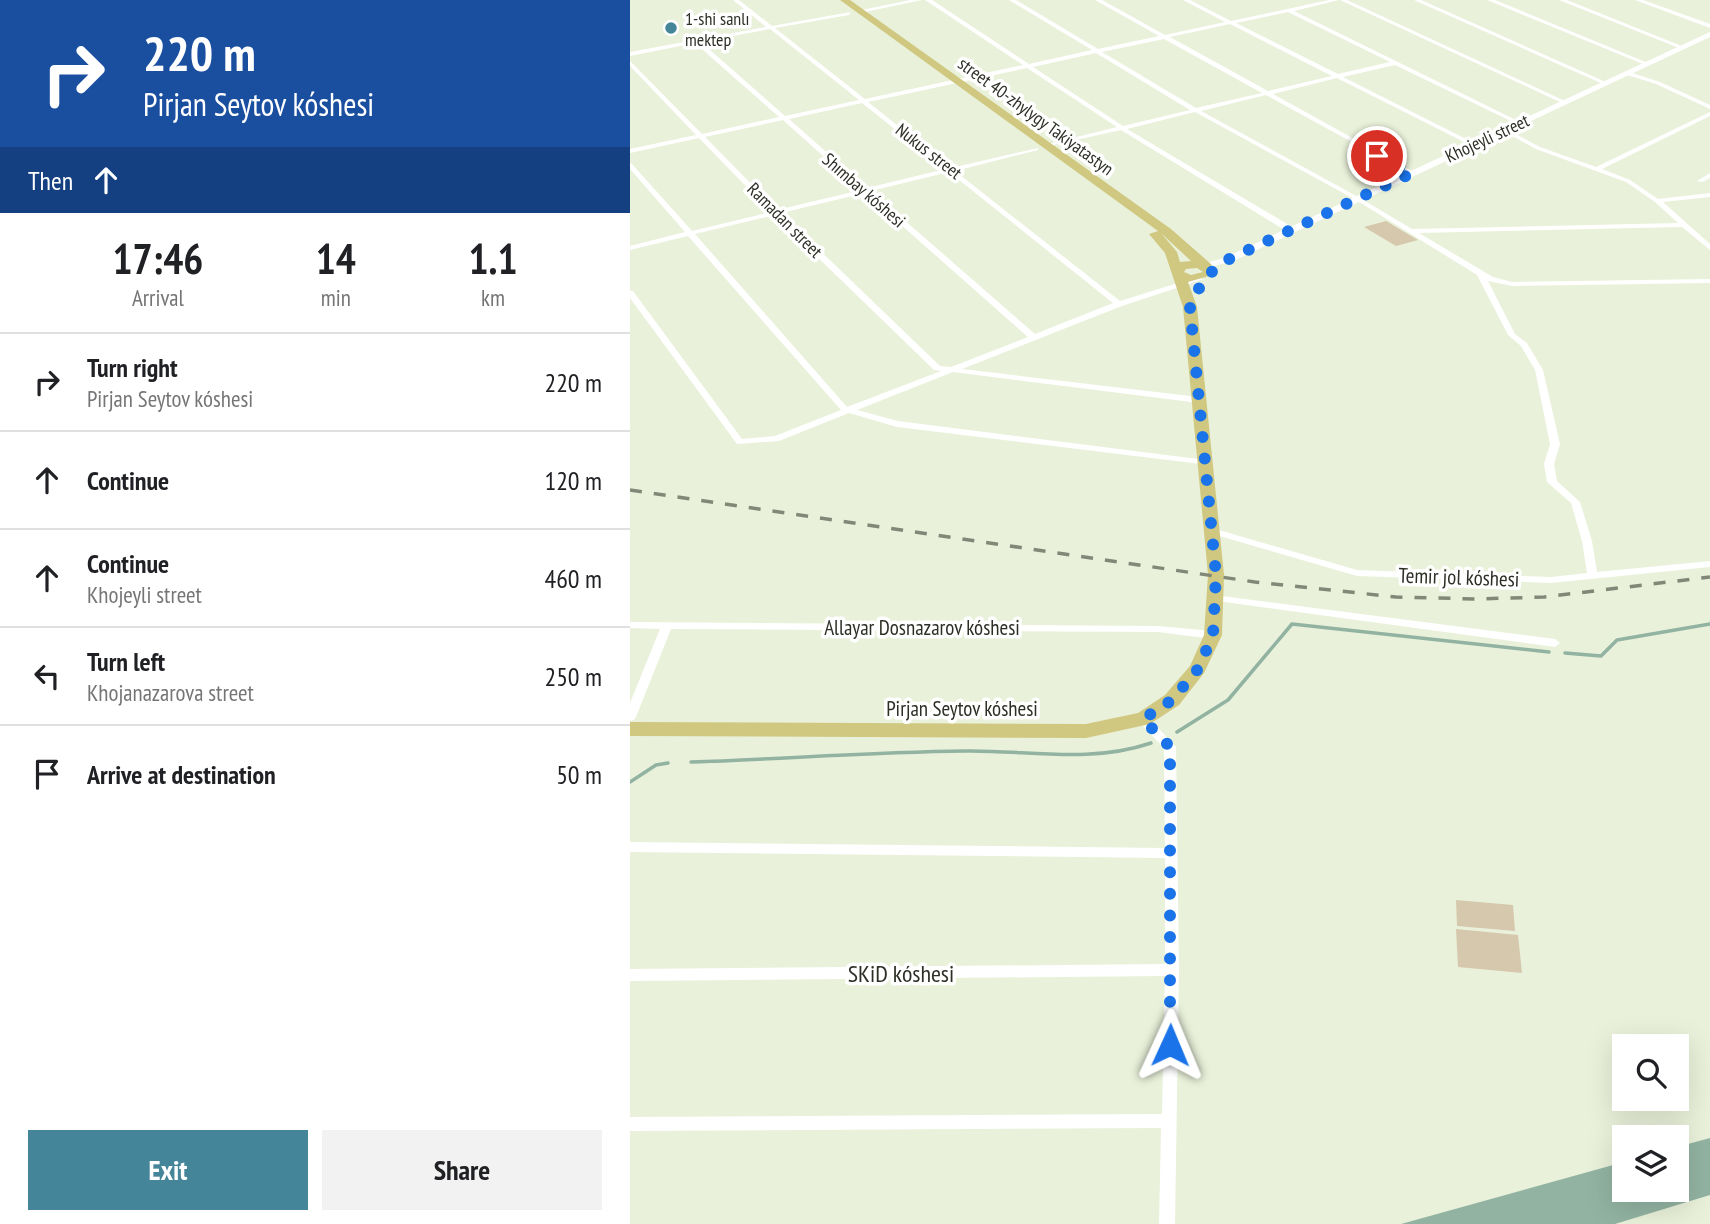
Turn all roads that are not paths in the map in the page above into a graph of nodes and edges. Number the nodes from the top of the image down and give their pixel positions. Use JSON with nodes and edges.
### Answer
{"nodes":[{"id":1,"x":736,"y":0,"type":"edge"},
{"id":2,"x":832,"y":0,"type":"edge"},
{"id":3,"x":844,"y":0,"type":"edge"},
{"id":4,"x":919,"y":0,"type":"edge"},
{"id":5,"x":928,"y":0,"type":"edge"},
{"id":6,"x":1012,"y":0,"type":"edge"},
{"id":7,"x":1098,"y":0,"type":"edge"},
{"id":8,"x":1186,"y":0,"type":"edge"},
{"id":9,"x":1336,"y":0,"type":"edge"},
{"id":10,"x":1343,"y":0,"type":"edge"},
{"id":11,"x":1417,"y":0,"type":"edge"},
{"id":12,"x":1490,"y":0,"type":"edge"},
{"id":13,"x":1562,"y":0,"type":"edge"},
{"id":14,"x":1638,"y":0,"type":"edge"},
{"id":15,"x":1288,"y":10,"type":"junction"},
{"id":16,"x":855,"y":12,"type":"junction"},
{"id":17,"x":1230,"y":22,"type":"junction"},
{"id":18,"x":1710,"y":26,"type":"edge"},
{"id":19,"x":770,"y":27,"type":"junction"},
{"id":20,"x":1710,"y":34,"type":"edge"},
{"id":21,"x":1163,"y":36,"type":"junction"},
{"id":22,"x":696,"y":41,"type":"junction"},
{"id":23,"x":1681,"y":47,"type":"junction"},
{"id":24,"x":1095,"y":51,"type":"junction"},
{"id":25,"x":630,"y":54,"type":"edge"},
{"id":26,"x":630,"y":63,"type":"edge"},
{"id":27,"x":1394,"y":63,"type":"junction"},
{"id":28,"x":1645,"y":64,"type":"junction"},
{"id":29,"x":1028,"y":65,"type":"junction"},
{"id":30,"x":1626,"y":73,"type":"junction"},
{"id":31,"x":1337,"y":77,"type":"junction"},
{"id":32,"x":951,"y":82,"type":"junction"},
{"id":33,"x":1605,"y":83,"type":"junction"},
{"id":34,"x":1265,"y":94,"type":"junction"},
{"id":35,"x":865,"y":101,"type":"junction"},
{"id":36,"x":1564,"y":102,"type":"junction"},
{"id":37,"x":1710,"y":107,"type":"edge"},
{"id":38,"x":1195,"y":110,"type":"junction"},
{"id":39,"x":1710,"y":114,"type":"edge"},
{"id":40,"x":781,"y":118,"type":"junction"},
{"id":41,"x":1519,"y":123,"type":"junction"},
{"id":42,"x":1122,"y":128,"type":"junction"},
{"id":43,"x":1504,"y":130,"type":"junction"},
{"id":44,"x":701,"y":135,"type":"junction"},
{"id":45,"x":1474,"y":145,"type":"junction"},
{"id":46,"x":1041,"y":148,"type":"junction"},
{"id":47,"x":630,"y":151,"type":"edge"},
{"id":48,"x":630,"y":165,"type":"edge"},
{"id":49,"x":952,"y":169,"type":"junction"},
{"id":50,"x":1599,"y":169,"type":"junction"},
{"id":51,"x":1412,"y":173,"type":"junction"},
{"id":52,"x":1710,"y":175,"type":"edge"},
{"id":53,"x":1700,"y":181,"type":"dead end"},
{"id":54,"x":864,"y":191,"type":"junction"},
{"id":55,"x":1710,"y":195,"type":"edge"},
{"id":56,"x":1359,"y":199,"type":"junction"},
{"id":57,"x":1657,"y":201,"type":"junction"},
{"id":58,"x":775,"y":212,"type":"junction"},
{"id":59,"x":1685,"y":225,"type":"junction"},
{"id":60,"x":1291,"y":230,"type":"junction"},
{"id":61,"x":1411,"y":231,"type":"junction"},
{"id":62,"x":690,"y":233,"type":"junction"},
{"id":63,"x":1710,"y":237,"type":"edge"},
{"id":64,"x":1700,"y":238,"type":"junction"},
{"id":65,"x":1164,"y":240,"type":"joint"},
{"id":66,"x":630,"y":248,"type":"edge"},
{"id":67,"x":1710,"y":248,"type":"edge"},
{"id":68,"x":1480,"y":273,"type":"junction"},
{"id":69,"x":1204,"y":274,"type":"junction"},
{"id":70,"x":1179,"y":276,"type":"junction"},
{"id":71,"x":1710,"y":281,"type":"edge"},
{"id":72,"x":630,"y":293,"type":"edge"},
{"id":73,"x":1119,"y":304,"type":"junction"},
{"id":74,"x":1190,"y":307,"type":"junction"},
{"id":75,"x":1033,"y":337,"type":"junction"},
{"id":76,"x":945,"y":371,"type":"junction"},
{"id":77,"x":1199,"y":400,"type":"junction"},
{"id":78,"x":844,"y":409,"type":"junction"},
{"id":79,"x":1206,"y":463,"type":"junction"},
{"id":80,"x":1212,"y":531,"type":"junction"},
{"id":81,"x":1710,"y":564,"type":"edge"},
{"id":82,"x":1592,"y":576,"type":"junction"},
{"id":83,"x":1214,"y":598,"type":"junction"},
{"id":84,"x":630,"y":625,"type":"edge"},
{"id":85,"x":667,"y":625,"type":"junction"},
{"id":86,"x":1213,"y":635,"type":"junction"},
{"id":87,"x":1555,"y":643,"type":"dead end"},
{"id":88,"x":630,"y":717,"type":"edge"},
{"id":89,"x":1143,"y":719,"type":"junction"},
{"id":90,"x":630,"y":729,"type":"edge"},
{"id":91,"x":630,"y":847,"type":"edge"},
{"id":92,"x":1170,"y":853,"type":"junction"},
{"id":93,"x":1172,"y":970,"type":"junction"},
{"id":94,"x":630,"y":975,"type":"edge"},
{"id":95,"x":1169,"y":1121,"type":"junction"},
{"id":96,"x":630,"y":1124,"type":"edge"},
{"id":97,"x":1167,"y":1224,"type":"edge"}],
"edges":[{"from":1,"to":19,"type":"street","name":"Nukus street"},
{"from":2,"to":16,"type":"main road","name":"street 40-zhylygy Takiyatastyn"},
{"from":3,"to":16,"type":"main road","name":"street 40-zhylygy Takiyatastyn"},
{"from":4,"to":16,"type":"street"},
{"from":5,"to":29,"type":"street"},
{"from":6,"to":24,"type":"street"},
{"from":7,"to":21,"type":"street"},
{"from":8,"to":17,"type":"street"},
{"from":9,"to":15,"type":"street"},
{"from":10,"to":36,"type":"street"},
{"from":11,"to":33,"type":"street"},
{"from":12,"to":28,"type":"street"},
{"from":13,"to":23,"type":"street"},
{"from":14,"to":18,"type":"street"},
{"from":15,"to":17,"type":"street"},
{"from":15,"to":27,"type":"street"},
{"from":16,"to":19,"type":"street"},
{"from":16,"to":32,"type":"main road","name":"street 40-zhylygy Takiyatastyn"},
{"from":17,"to":21,"type":"street"},
{"from":17,"to":31,"type":"street"},
{"from":19,"to":22,"type":"street"},
{"from":19,"to":35,"type":"street","name":"Nukus street"},
{"from":20,"to":23,"type":"street","name":"Khojeyli street"},
{"from":21,"to":24,"type":"street"},
{"from":21,"to":34,"type":"street"},
{"from":22,"to":25,"type":"street"},
{"from":22,"to":40,"type":"street","name":"Shımbay kóshesi"},
{"from":23,"to":28,"type":"street","name":"Khojeyli street"},
{"from":24,"to":29,"type":"street"},
{"from":24,"to":38,"type":"street"},
{"from":26,"to":44,"type":"street","name":"Ramadan street"},
{"from":27,"to":31,"type":"street"},
{"from":27,"to":41,"type":"street"},
{"from":28,"to":30,"type":"street","name":"Khojeyli street"},
{"from":29,"to":32,"type":"street"},
{"from":29,"to":42,"type":"street"},
{"from":30,"to":33,"type":"street","name":"Khojeyli street"},
{"from":30,"to":37,"type":"street"},
{"from":31,"to":34,"type":"street"},
{"from":31,"to":45,"type":"street"},
{"from":32,"to":35,"type":"street"},
{"from":32,"to":46,"type":"main road","name":"street 40-zhylygy Takiyatastyn"},
{"from":33,"to":36,"type":"street","name":"Khojeyli street"},
{"from":34,"to":38,"type":"street"},
{"from":34,"to":51,"type":"street"},
{"from":35,"to":40,"type":"street"},
{"from":35,"to":49,"type":"street","name":"Nukus street"},
{"from":36,"to":41,"type":"street","name":"Khojeyli street"},
{"from":38,"to":42,"type":"street"},
{"from":38,"to":56,"type":"street"},
{"from":39,"to":50,"type":"street"},
{"from":40,"to":44,"type":"street"},
{"from":40,"to":54,"type":"street","name":"Shımbay kóshesi"},
{"from":41,"to":43,"type":"street","name":"Khojeyli street"},
{"from":42,"to":46,"type":"street"},
{"from":42,"to":60,"type":"street"},
{"from":43,"to":45,"type":"street","name":"Khojeyli street"},
{"from":43,"to":50,"type":"street"},
{"from":44,"to":47,"type":"street"},
{"from":44,"to":58,"type":"street","name":"Ramadan street"},
{"from":45,"to":51,"type":"street","name":"Khojeyli street"},
{"from":46,"to":49,"type":"street"},
{"from":46,"to":65,"type":"main road","name":"street 40-zhylygy Takiyatastyn"},
{"from":46,"to":69,"type":"main road","name":"street 40-zhylygy Takiyatastyn"},
{"from":48,"to":62,"type":"street"},
{"from":49,"to":54,"type":"street"},
{"from":49,"to":73,"type":"street","name":"Nukus street"},
{"from":50,"to":57,"type":"street"},
{"from":51,"to":56,"type":"street","name":"Khojeyli street"},
{"from":52,"to":53,"type":"street"},
{"from":54,"to":58,"type":"street"},
{"from":54,"to":75,"type":"street","name":"Shımbay kóshesi"},
{"from":55,"to":57,"type":"street"},
{"from":56,"to":60,"type":"street","name":"Khojeyli street"},
{"from":56,"to":61,"type":"street"},
{"from":57,"to":59,"type":"street"},
{"from":58,"to":62,"type":"street"},
{"from":58,"to":76,"type":"street","name":"Ramadan street"},
{"from":59,"to":61,"type":"street"},
{"from":59,"to":64,"type":"street"},
{"from":60,"to":69,"type":"street","name":"Khojeyli street"},
{"from":61,"to":68,"type":"street"},
{"from":62,"to":66,"type":"street"},
{"from":62,"to":78,"type":"street"},
{"from":63,"to":64,"type":"street"},
{"from":64,"to":67,"type":"street"},
{"from":65,"to":70,"type":"main road","name":"Pirjan Seytov kóshesi"},
{"from":68,"to":71,"type":"street"},
{"from":68,"to":82,"type":"street"},
{"from":69,"to":70,"type":"main road"},
{"from":69,"to":74,"type":"main road"},
{"from":70,"to":73,"type":"street"},
{"from":70,"to":74,"type":"main road","name":"Pirjan Seytov kóshesi"},
{"from":72,"to":78,"type":"street"},
{"from":73,"to":75,"type":"street"},
{"from":74,"to":77,"type":"main road","name":"Pirjan Seytov kóshesi"},
{"from":75,"to":76,"type":"street"},
{"from":76,"to":77,"type":"street"},
{"from":76,"to":78,"type":"street"},
{"from":77,"to":79,"type":"main road","name":"Pirjan Seytov kóshesi"},
{"from":78,"to":79,"type":"street"},
{"from":79,"to":80,"type":"main road","name":"Pirjan Seytov kóshesi"},
{"from":80,"to":82,"type":"street","name":"Temir jol kóshesi"},
{"from":80,"to":83,"type":"main road","name":"Pirjan Seytov kóshesi"},
{"from":81,"to":82,"type":"street","name":"Temir jol kóshesi"},
{"from":83,"to":86,"type":"main road","name":"Pirjan Seytov kóshesi"},
{"from":83,"to":87,"type":"street"},
{"from":84,"to":85,"type":"street","name":"Allayar Dosnazarov kóshesi"},
{"from":85,"to":86,"type":"street","name":"Allayar Dosnazarov kóshesi"},
{"from":85,"to":88,"type":"street"},
{"from":86,"to":89,"type":"main road","name":"Pirjan Seytov kóshesi"},
{"from":89,"to":90,"type":"main road","name":"Pirjan Seytov kóshesi"},
{"from":89,"to":92,"type":"street"},
{"from":91,"to":92,"type":"street"},
{"from":92,"to":93,"type":"street"},
{"from":93,"to":94,"type":"street","name":"SKiD kóshesi"},
{"from":93,"to":95,"type":"street"},
{"from":95,"to":96,"type":"street"},
{"from":95,"to":97,"type":"street"}]}
